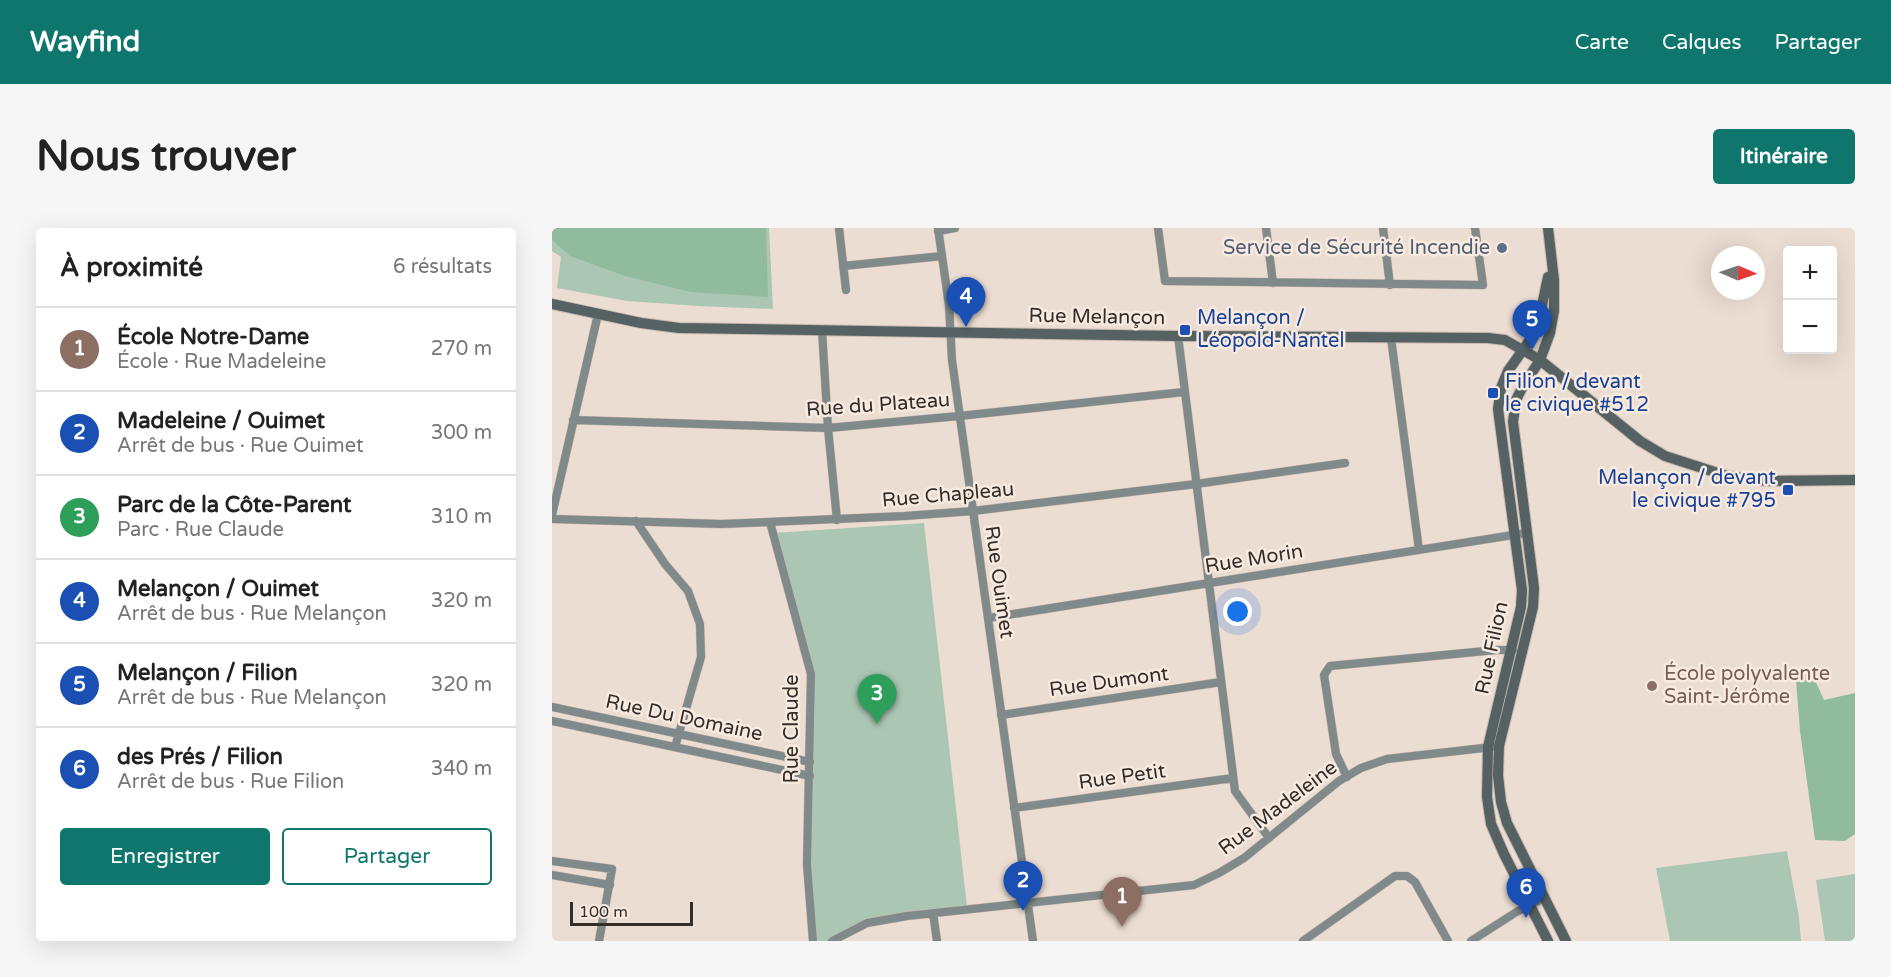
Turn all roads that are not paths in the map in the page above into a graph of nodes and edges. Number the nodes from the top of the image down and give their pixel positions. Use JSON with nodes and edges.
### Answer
{"nodes":[{"id":1,"x":839,"y":228,"type":"edge"},
{"id":2,"x":955,"y":228,"type":"edge"},
{"id":3,"x":1158,"y":228,"type":"edge"},
{"id":4,"x":1266,"y":228,"type":"edge"},
{"id":5,"x":1383,"y":228,"type":"edge"},
{"id":6,"x":1475,"y":228,"type":"edge"},
{"id":7,"x":1548,"y":228,"type":"edge"},
{"id":8,"x":938,"y":229,"type":"edge"},
{"id":9,"x":1550,"y":252,"type":"junction"},
{"id":10,"x":942,"y":256,"type":"junction"},
{"id":11,"x":843,"y":266,"type":"junction"},
{"id":12,"x":1273,"y":283,"type":"junction"},
{"id":13,"x":1389,"y":285,"type":"junction"},
{"id":14,"x":846,"y":290,"type":"dead end"},
{"id":15,"x":552,"y":304,"type":"edge"},
{"id":16,"x":598,"y":314,"type":"junction"},
{"id":17,"x":822,"y":330,"type":"junction"},
{"id":18,"x":950,"y":333,"type":"junction"},
{"id":19,"x":1178,"y":336,"type":"junction"},
{"id":20,"x":1390,"y":338,"type":"junction"},
{"id":21,"x":1523,"y":350,"type":"junction"},
{"id":22,"x":1540,"y":360,"type":"junction"},
{"id":23,"x":1184,"y":392,"type":"junction"},
{"id":24,"x":959,"y":416,"type":"junction"},
{"id":25,"x":573,"y":420,"type":"junction"},
{"id":26,"x":828,"y":428,"type":"junction"},
{"id":27,"x":1345,"y":463,"type":"dead end"},
{"id":28,"x":1855,"y":480,"type":"edge"},
{"id":29,"x":1196,"y":484,"type":"junction"},
{"id":30,"x":973,"y":511,"type":"junction"},
{"id":31,"x":552,"y":517,"type":"edge"},
{"id":32,"x":837,"y":520,"type":"junction"},
{"id":33,"x":636,"y":521,"type":"junction"},
{"id":34,"x":770,"y":522,"type":"junction"},
{"id":35,"x":1520,"y":534,"type":"junction"},
{"id":36,"x":1419,"y":550,"type":"junction"},
{"id":37,"x":1209,"y":583,"type":"junction"},
{"id":38,"x":988,"y":618,"type":"junction"},
{"id":39,"x":1510,"y":650,"type":"junction"},
{"id":40,"x":1524,"y":650,"type":"junction"},
{"id":41,"x":1221,"y":682,"type":"junction"},
{"id":42,"x":552,"y":707,"type":"edge"},
{"id":43,"x":1001,"y":715,"type":"junction"},
{"id":44,"x":552,"y":721,"type":"edge"},
{"id":45,"x":679,"y":734,"type":"junction"},
{"id":46,"x":675,"y":747,"type":"junction"},
{"id":47,"x":1494,"y":747,"type":"junction"},
{"id":48,"x":810,"y":762,"type":"junction"},
{"id":49,"x":810,"y":776,"type":"junction"},
{"id":50,"x":1347,"y":777,"type":"junction"},
{"id":51,"x":1233,"y":778,"type":"junction"},
{"id":52,"x":1014,"y":808,"type":"junction"},
{"id":53,"x":1507,"y":823,"type":"junction"},
{"id":54,"x":1492,"y":826,"type":"junction"},
{"id":55,"x":1269,"y":838,"type":"junction"},
{"id":56,"x":552,"y":861,"type":"edge"},
{"id":57,"x":552,"y":875,"type":"edge"},
{"id":58,"x":610,"y":885,"type":"junction"},
{"id":59,"x":1544,"y":898,"type":"junction"},
{"id":60,"x":1028,"y":903,"type":"junction"},
{"id":61,"x":1529,"y":905,"type":"junction"},
{"id":62,"x":933,"y":913,"type":"junction"},
{"id":63,"x":599,"y":941,"type":"edge"},
{"id":64,"x":813,"y":941,"type":"edge"},
{"id":65,"x":832,"y":941,"type":"edge"},
{"id":66,"x":937,"y":941,"type":"edge"},
{"id":67,"x":1033,"y":941,"type":"edge"},
{"id":68,"x":1303,"y":941,"type":"edge"},
{"id":69,"x":1448,"y":941,"type":"edge"},
{"id":70,"x":1471,"y":941,"type":"edge"},
{"id":71,"x":1548,"y":941,"type":"edge"},
{"id":72,"x":1566,"y":941,"type":"edge"}],
"edges":[{"from":1,"to":11,"type":"street"},
{"from":2,"to":8,"type":"street"},
{"from":3,"to":12,"type":"street"},
{"from":4,"to":12,"type":"street"},
{"from":5,"to":13,"type":"street"},
{"from":6,"to":13,"type":"street"},
{"from":7,"to":9,"type":"street","name":"Rue Filion"},
{"from":8,"to":10,"type":"street","name":"Rue Ouimet"},
{"from":9,"to":21,"type":"street","name":"Rue Filion"},
{"from":9,"to":22,"type":"street","name":"Rue Filion"},
{"from":10,"to":11,"type":"street"},
{"from":10,"to":18,"type":"street","name":"Rue Ouimet"},
{"from":11,"to":14,"type":"street"},
{"from":12,"to":13,"type":"street"},
{"from":15,"to":16,"type":"street","name":"Rue Melançon"},
{"from":16,"to":17,"type":"street","name":"Rue Melançon"},
{"from":16,"to":25,"type":"street"},
{"from":17,"to":18,"type":"street","name":"Rue Melançon"},
{"from":17,"to":26,"type":"street"},
{"from":18,"to":19,"type":"street","name":"Rue Melançon"},
{"from":18,"to":24,"type":"street","name":"Rue Ouimet"},
{"from":19,"to":20,"type":"street","name":"Rue Melançon"},
{"from":19,"to":23,"type":"street"},
{"from":20,"to":21,"type":"street","name":"Rue Melançon"},
{"from":20,"to":36,"type":"street"},
{"from":21,"to":22,"type":"street","name":"Rue Melançon"},
{"from":21,"to":35,"type":"street","name":"Rue Filion"},
{"from":22,"to":28,"type":"street","name":"Rue Melançon"},
{"from":22,"to":35,"type":"street","name":"Rue Filion"},
{"from":23,"to":24,"type":"street","name":"Rue du Plateau"},
{"from":23,"to":29,"type":"street"},
{"from":24,"to":26,"type":"street","name":"Rue du Plateau"},
{"from":24,"to":30,"type":"street","name":"Rue Ouimet"},
{"from":25,"to":26,"type":"street","name":"Rue du Plateau"},
{"from":25,"to":31,"type":"street"},
{"from":26,"to":32,"type":"street"},
{"from":27,"to":29,"type":"street","name":"Rue Chapleau"},
{"from":29,"to":30,"type":"street","name":"Rue Chapleau"},
{"from":29,"to":37,"type":"street"},
{"from":30,"to":32,"type":"street","name":"Rue Chapleau"},
{"from":30,"to":38,"type":"street","name":"Rue Ouimet"},
{"from":31,"to":33,"type":"street","name":"Rue Chapleau"},
{"from":32,"to":34,"type":"street","name":"Rue Chapleau"},
{"from":33,"to":34,"type":"street","name":"Rue Chapleau"},
{"from":33,"to":45,"type":"street"},
{"from":34,"to":48,"type":"street","name":"Rue Claude"},
{"from":35,"to":36,"type":"street","name":"Rue Morin"},
{"from":35,"to":39,"type":"street","name":"Rue Filion"},
{"from":35,"to":40,"type":"street","name":"Rue Filion"},
{"from":36,"to":37,"type":"street","name":"Rue Morin"},
{"from":37,"to":38,"type":"street","name":"Rue Morin"},
{"from":37,"to":41,"type":"street"},
{"from":38,"to":43,"type":"street","name":"Rue Ouimet"},
{"from":39,"to":40,"type":"street"},
{"from":39,"to":47,"type":"street","name":"Rue Filion"},
{"from":39,"to":50,"type":"street"},
{"from":40,"to":47,"type":"street","name":"Rue Filion"},
{"from":41,"to":43,"type":"street","name":"Rue Dumont"},
{"from":41,"to":51,"type":"street"},
{"from":42,"to":45,"type":"street","name":"Rue Du Domaine"},
{"from":43,"to":52,"type":"street","name":"Rue Ouimet"},
{"from":44,"to":46,"type":"street","name":"Rue Du Domaine"},
{"from":45,"to":46,"type":"street"},
{"from":45,"to":48,"type":"street","name":"Rue Du Domaine"},
{"from":46,"to":49,"type":"street","name":"Rue Du Domaine"},
{"from":47,"to":50,"type":"street","name":"Rue Madeleine"},
{"from":47,"to":53,"type":"street","name":"Rue Filion"},
{"from":47,"to":54,"type":"street","name":"Rue Filion"},
{"from":48,"to":49,"type":"street","name":"Rue Claude"},
{"from":49,"to":64,"type":"street","name":"Rue Claude"},
{"from":50,"to":55,"type":"street","name":"Rue Madeleine"},
{"from":51,"to":52,"type":"street","name":"Rue Petit"},
{"from":51,"to":55,"type":"street"},
{"from":52,"to":60,"type":"street","name":"Rue Ouimet"},
{"from":53,"to":54,"type":"street"},
{"from":53,"to":59,"type":"street","name":"Rue Filion"},
{"from":54,"to":61,"type":"street","name":"Rue Filion"},
{"from":55,"to":60,"type":"street","name":"Rue Madeleine"},
{"from":56,"to":58,"type":"street"},
{"from":57,"to":58,"type":"street"},
{"from":58,"to":63,"type":"street"},
{"from":59,"to":61,"type":"street"},
{"from":59,"to":72,"type":"street","name":"Rue Filion"},
{"from":60,"to":62,"type":"street","name":"Rue Madeleine"},
{"from":60,"to":67,"type":"street","name":"Rue Ouimet"},
{"from":61,"to":70,"type":"street"},
{"from":61,"to":71,"type":"street","name":"Rue Filion"},
{"from":62,"to":65,"type":"street","name":"Rue Madeleine"},
{"from":62,"to":66,"type":"street"},
{"from":68,"to":69,"type":"street"}]}
